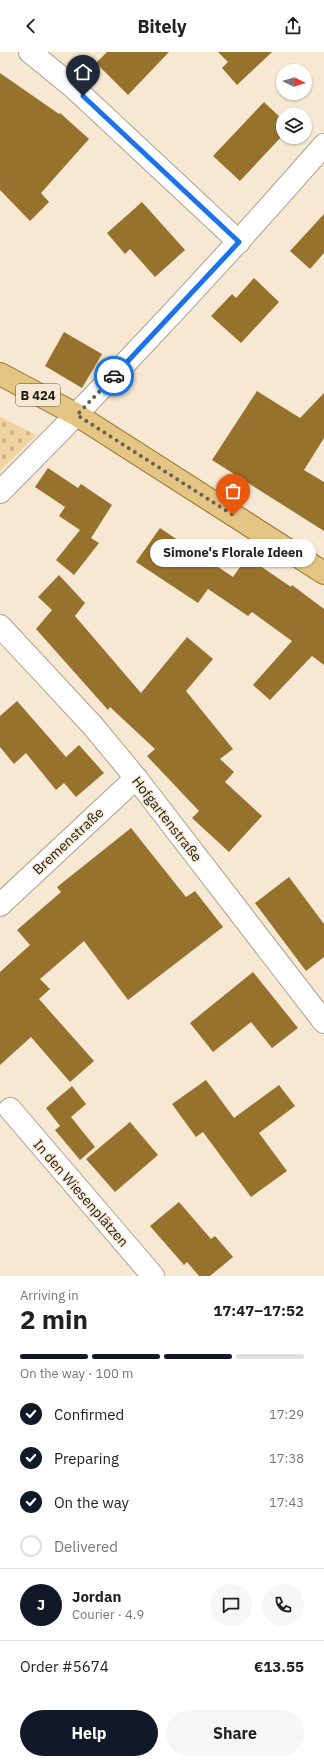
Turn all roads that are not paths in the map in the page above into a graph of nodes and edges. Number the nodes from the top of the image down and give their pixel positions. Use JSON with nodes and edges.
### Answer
{"nodes":[{"id":1,"x":30,"y":52,"type":"edge"},
{"id":2,"x":324,"y":145,"type":"edge"},
{"id":3,"x":239,"y":242,"type":"junction"},
{"id":4,"x":0,"y":374,"type":"edge"},
{"id":5,"x":77,"y":415,"type":"junction"},
{"id":6,"x":0,"y":492,"type":"edge"},
{"id":7,"x":324,"y":573,"type":"edge"},
{"id":8,"x":0,"y":626,"type":"edge"},
{"id":9,"x":136,"y":778,"type":"junction"},
{"id":10,"x":0,"y":905,"type":"edge"},
{"id":11,"x":324,"y":1022,"type":"edge"},
{"id":12,"x":10,"y":1109,"type":"dead end"},
{"id":13,"x":153,"y":1276,"type":"edge"}],
"edges":[{"from":1,"to":3,"type":"street"},
{"from":2,"to":3,"type":"street"},
{"from":3,"to":5,"type":"street"},
{"from":4,"to":5,"type":"main road","number":"B 424"},
{"from":5,"to":6,"type":"street"},
{"from":5,"to":7,"type":"main road","number":"B 424"},
{"from":8,"to":9,"type":"street","name":"Hofgartenstraße"},
{"from":9,"to":10,"type":"street","name":"Bremenstraße"},
{"from":9,"to":11,"type":"street","name":"Hofgartenstraße"},
{"from":12,"to":13,"type":"street","name":"In den Wiesenplätzen"}]}
